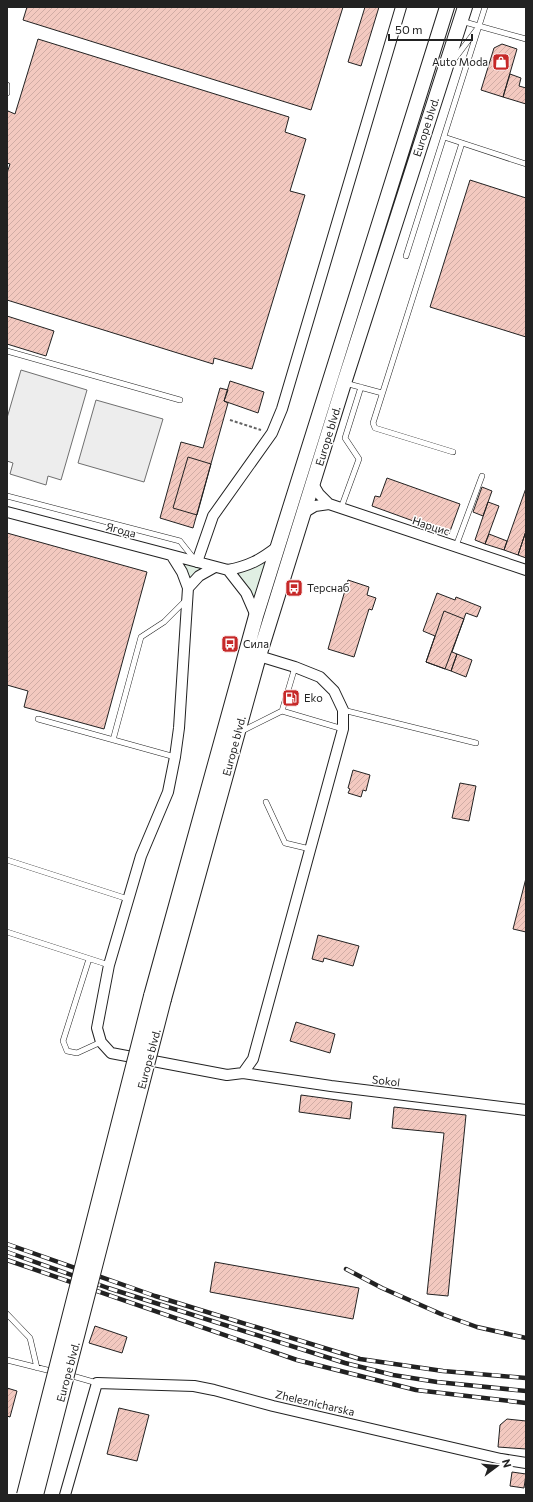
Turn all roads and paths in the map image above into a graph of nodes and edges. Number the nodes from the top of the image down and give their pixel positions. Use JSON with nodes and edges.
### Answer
{"nodes":[{"id":1,"x":401,"y":7,"type":"edge"},
{"id":2,"x":465,"y":7,"type":"edge"},
{"id":3,"x":485,"y":7,"type":"edge"},
{"id":4,"x":446,"y":12,"type":"edge"},
{"id":5,"x":461,"y":21,"type":"junction"},
{"id":6,"x":479,"y":26,"type":"junction"},
{"id":7,"x":526,"y":39,"type":"edge"},
{"id":8,"x":443,"y":75,"type":"junction"},
{"id":9,"x":7,"y":85,"type":"edge"},
{"id":10,"x":7,"y":93,"type":"edge"},
{"id":11,"x":444,"y":137,"type":"junction"},
{"id":12,"x":462,"y":143,"type":"junction"},
{"id":13,"x":526,"y":164,"type":"edge"},
{"id":14,"x":406,"y":256,"type":"dead end"},
{"id":15,"x":7,"y":351,"type":"edge"},
{"id":16,"x":344,"y":383,"type":"junction"},
{"id":17,"x":361,"y":387,"type":"junction"},
{"id":18,"x":382,"y":393,"type":"junction"},
{"id":19,"x":180,"y":400,"type":"dead end"},
{"id":20,"x":230,"y":420,"type":"dead end"},
{"id":21,"x":272,"y":433,"type":"junction"},
{"id":22,"x":452,"y":452,"type":"dead end"},
{"id":23,"x":482,"y":476,"type":"dead end"},
{"id":24,"x":314,"y":484,"type":"junction"},
{"id":25,"x":7,"y":496,"type":"edge"},
{"id":26,"x":329,"y":504,"type":"junction"},
{"id":27,"x":341,"y":508,"type":"junction"},
{"id":28,"x":7,"y":512,"type":"edge"},
{"id":29,"x":305,"y":512,"type":"junction"},
{"id":30,"x":456,"y":546,"type":"junction"},
{"id":31,"x":277,"y":547,"type":"junction"},
{"id":32,"x":172,"y":556,"type":"junction"},
{"id":33,"x":197,"y":562,"type":"junction"},
{"id":34,"x":215,"y":566,"type":"junction"},
{"id":35,"x":228,"y":570,"type":"junction"},
{"id":36,"x":526,"y":570,"type":"edge"},
{"id":37,"x":188,"y":588,"type":"junction"},
{"id":38,"x":187,"y":599,"type":"junction"},
{"id":39,"x":256,"y":616,"type":"junction"},
{"id":40,"x":259,"y":656,"type":"junction"},
{"id":41,"x":295,"y":667,"type":"junction"},
{"id":42,"x":343,"y":710,"type":"junction"},
{"id":43,"x":282,"y":711,"type":"junction"},
{"id":44,"x":38,"y":719,"type":"dead end"},
{"id":45,"x":343,"y":729,"type":"junction"},
{"id":46,"x":238,"y":733,"type":"junction"},
{"id":47,"x":113,"y":740,"type":"junction"},
{"id":48,"x":476,"y":743,"type":"dead end"},
{"id":49,"x":175,"y":757,"type":"junction"},
{"id":50,"x":266,"y":802,"type":"dead end"},
{"id":51,"x":310,"y":849,"type":"junction"},
{"id":52,"x":7,"y":860,"type":"edge"},
{"id":53,"x":128,"y":899,"type":"junction"},
{"id":54,"x":7,"y":932,"type":"edge"},
{"id":55,"x":89,"y":959,"type":"junction"},
{"id":56,"x":108,"y":965,"type":"junction"},
{"id":57,"x":158,"y":998,"type":"junction"},
{"id":58,"x":101,"y":1042,"type":"junction"},
{"id":59,"x":243,"y":1073,"type":"junction"},
{"id":60,"x":526,"y":1110,"type":"edge"},
{"id":61,"x":7,"y":1314,"type":"edge"},
{"id":62,"x":7,"y":1360,"type":"edge"},
{"id":63,"x":37,"y":1368,"type":"junction"},
{"id":64,"x":97,"y":1383,"type":"junction"},
{"id":65,"x":526,"y":1463,"type":"edge"},
{"id":66,"x":24,"y":1495,"type":"edge"},
{"id":67,"x":36,"y":1495,"type":"edge"},
{"id":68,"x":65,"y":1495,"type":"edge"}],
"edges":[{"from":1,"to":21,"type":"street"},
{"from":2,"to":5,"type":"main road","name":"Europe blvd."},
{"from":3,"to":6,"type":"lane"},
{"from":4,"to":5,"type":"street"},
{"from":4,"to":31,"type":"main road","name":"Europe blvd."},
{"from":5,"to":6,"type":"lane"},
{"from":5,"to":8,"type":"main road","name":"Europe blvd."},
{"from":6,"to":7,"type":"lane"},
{"from":6,"to":8,"type":"lane"},
{"from":6,"to":11,"type":"lane"},
{"from":8,"to":16,"type":"main road","name":"Europe blvd."},
{"from":9,"to":10,"type":"lane"},
{"from":11,"to":12,"type":"lane"},
{"from":11,"to":14,"type":"lane"},
{"from":12,"to":13,"type":"lane"},
{"from":12,"to":18,"type":"lane"},
{"from":15,"to":19,"type":"lane"},
{"from":16,"to":17,"type":"lane"},
{"from":16,"to":24,"type":"main road","name":"Europe blvd."},
{"from":17,"to":18,"type":"lane"},
{"from":17,"to":27,"type":"lane"},
{"from":18,"to":22,"type":"lane"},
{"from":20,"to":21,"type":"path"},
{"from":21,"to":33,"type":"street"},
{"from":23,"to":30,"type":"lane"},
{"from":24,"to":26,"type":"street"},
{"from":24,"to":29,"type":"main road","name":"Europe blvd."},
{"from":25,"to":33,"type":"lane"},
{"from":26,"to":27,"type":"street","name":"Нарцис"},
{"from":26,"to":29,"type":"street"},
{"from":27,"to":30,"type":"street","name":"Нарцис"},
{"from":28,"to":32,"type":"street","name":"Ягода"},
{"from":29,"to":40,"type":"main road","name":"Europe blvd."},
{"from":30,"to":36,"type":"street","name":"Нарцис"},
{"from":31,"to":35,"type":"street"},
{"from":31,"to":39,"type":"main road","name":"Europe blvd."},
{"from":32,"to":33,"type":"street","name":"Ягода"},
{"from":32,"to":37,"type":"street"},
{"from":33,"to":34,"type":"street","name":"Ягода"},
{"from":34,"to":35,"type":"street","name":"Ягода"},
{"from":34,"to":37,"type":"street"},
{"from":35,"to":39,"type":"street"},
{"from":37,"to":38,"type":"street"},
{"from":38,"to":47,"type":"lane"},
{"from":38,"to":49,"type":"street"},
{"from":39,"to":57,"type":"main road","name":"Europe blvd."},
{"from":40,"to":41,"type":"street"},
{"from":40,"to":46,"type":"main road","name":"Europe blvd."},
{"from":41,"to":42,"type":"street"},
{"from":41,"to":43,"type":"lane"},
{"from":42,"to":45,"type":"street"},
{"from":42,"to":48,"type":"lane"},
{"from":43,"to":45,"type":"lane"},
{"from":43,"to":46,"type":"lane"},
{"from":44,"to":47,"type":"lane"},
{"from":45,"to":51,"type":"street"},
{"from":46,"to":57,"type":"main road","name":"Europe blvd."},
{"from":47,"to":49,"type":"lane"},
{"from":49,"to":53,"type":"street"},
{"from":50,"to":51,"type":"lane"},
{"from":51,"to":59,"type":"street"},
{"from":52,"to":53,"type":"lane"},
{"from":53,"to":56,"type":"street"},
{"from":54,"to":55,"type":"lane"},
{"from":55,"to":56,"type":"lane"},
{"from":55,"to":58,"type":"lane"},
{"from":56,"to":58,"type":"street"},
{"from":57,"to":66,"type":"main road","name":"Europe blvd.","bridge":true},
{"from":57,"to":67,"type":"main road","name":"Europe blvd.","bridge":true},
{"from":58,"to":59,"type":"street","name":"Sokol"},
{"from":59,"to":60,"type":"street","name":"Sokol"},
{"from":61,"to":63,"type":"lane"},
{"from":62,"to":63,"type":"lane"},
{"from":63,"to":64,"type":"lane"},
{"from":64,"to":65,"type":"street","name":"Zheleznicharska"},
{"from":64,"to":68,"type":"street"}]}
